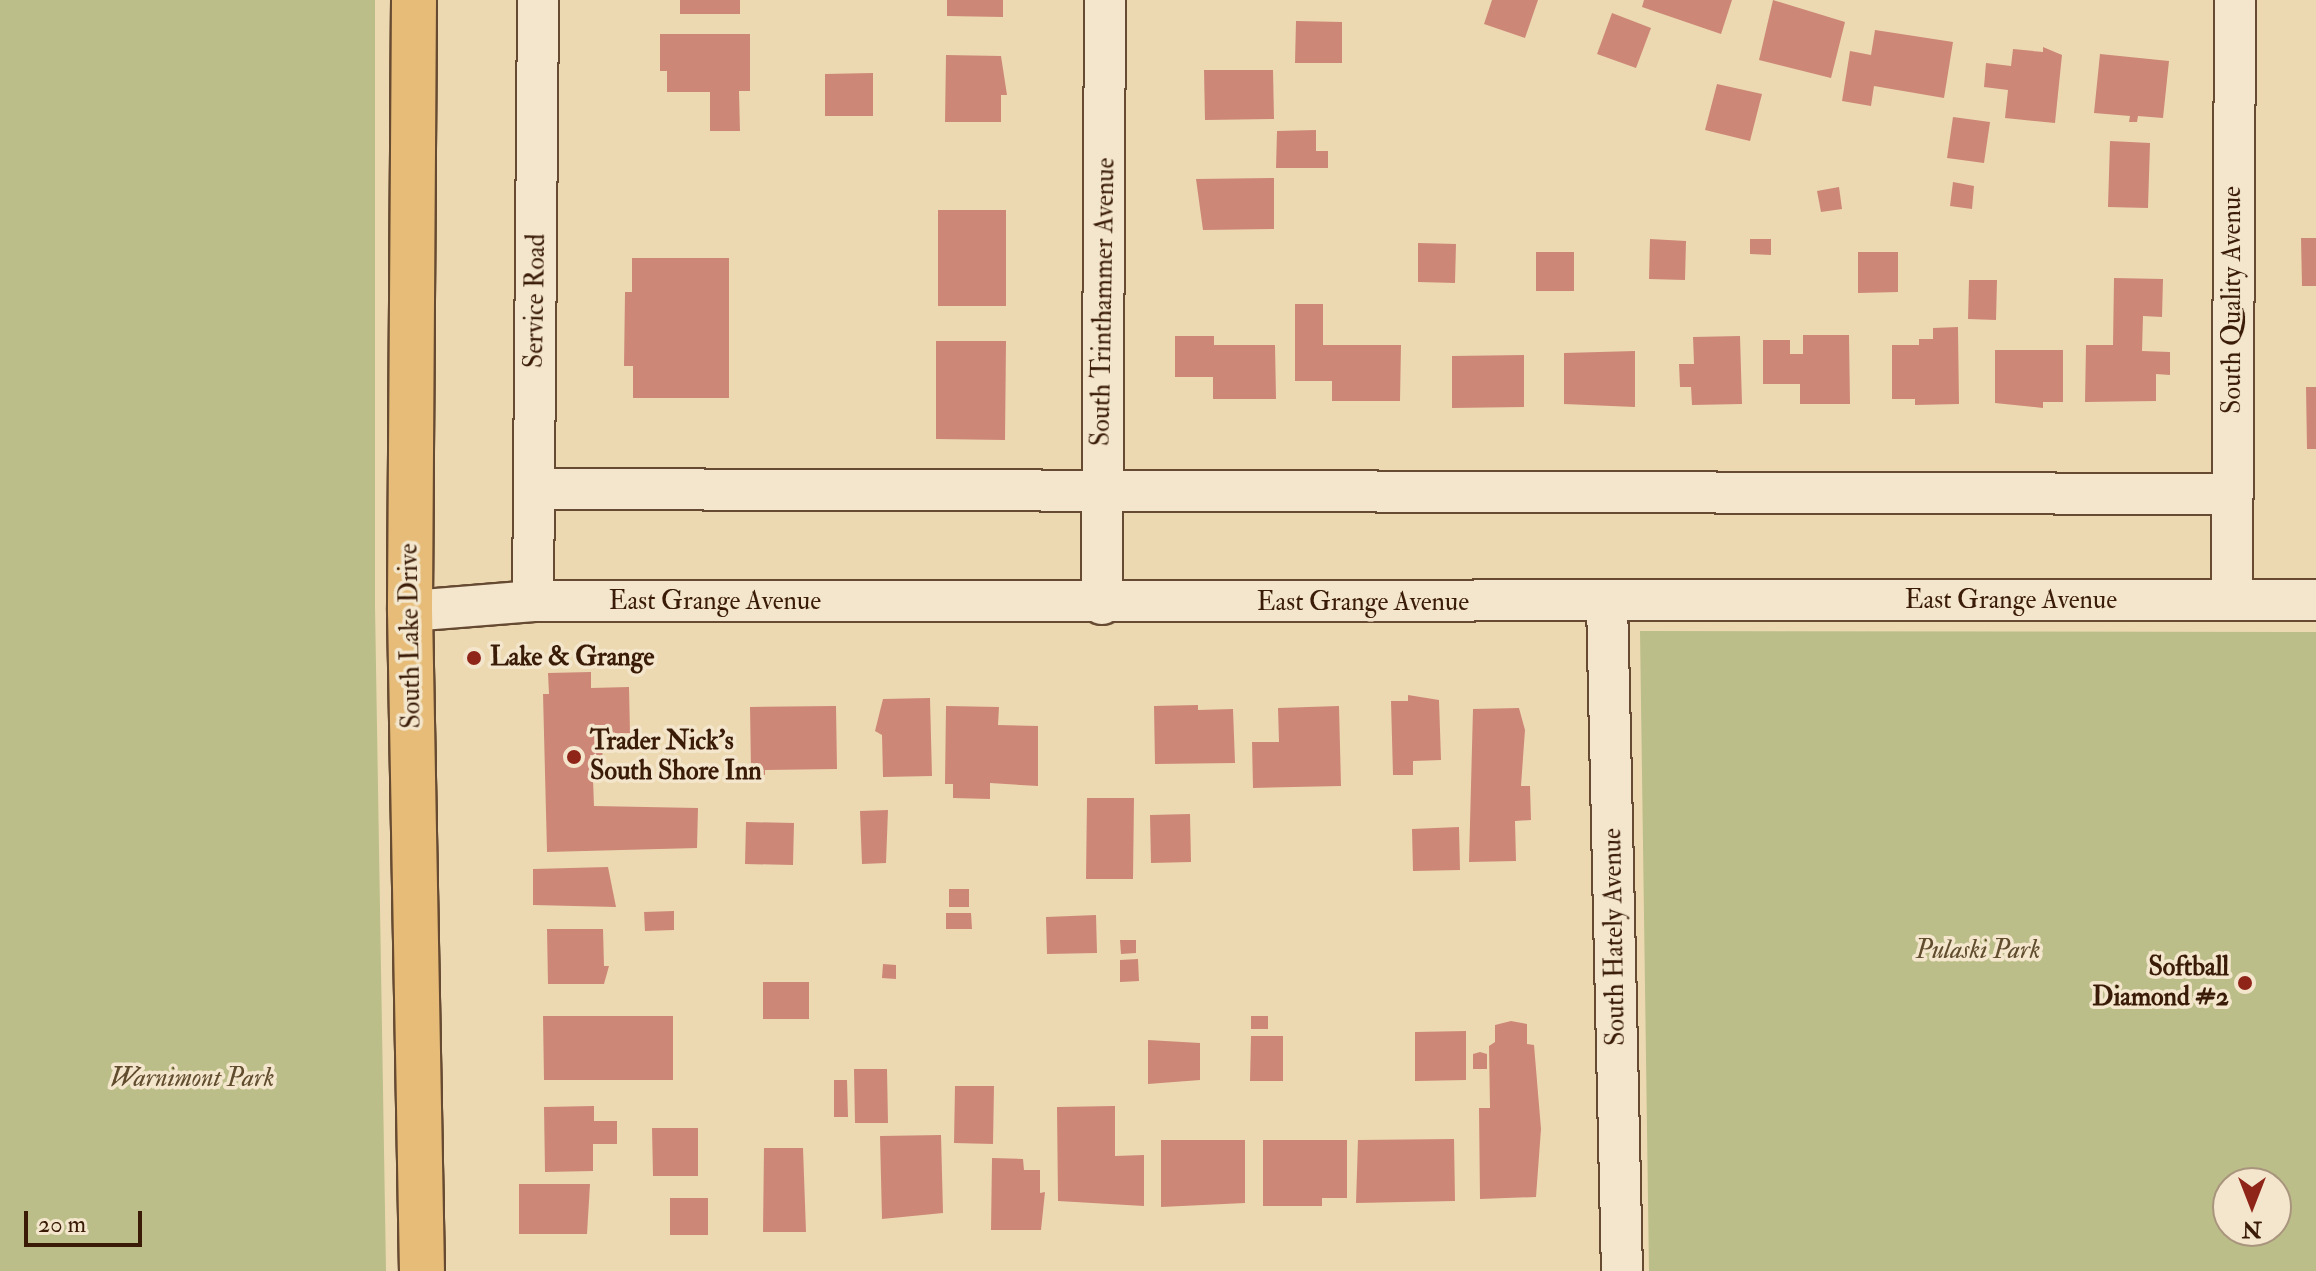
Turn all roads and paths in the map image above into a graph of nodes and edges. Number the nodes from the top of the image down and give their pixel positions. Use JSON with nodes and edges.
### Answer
{"nodes":[{"id":1,"x":414,"y":0,"type":"edge"},
{"id":2,"x":538,"y":0,"type":"edge"},
{"id":3,"x":1105,"y":0,"type":"edge"},
{"id":4,"x":2235,"y":0,"type":"edge"},
{"id":5,"x":534,"y":489,"type":"junction"},
{"id":6,"x":1102,"y":492,"type":"junction"},
{"id":7,"x":2232,"y":494,"type":"junction"},
{"id":8,"x":2232,"y":600,"type":"junction"},
{"id":9,"x":2316,"y":600,"type":"edge"},
{"id":10,"x":533,"y":601,"type":"junction"},
{"id":11,"x":1607,"y":602,"type":"junction"},
{"id":12,"x":1102,"y":604,"type":"junction"},
{"id":13,"x":410,"y":611,"type":"junction"},
{"id":14,"x":422,"y":1271,"type":"edge"},
{"id":15,"x":1622,"y":1271,"type":"edge"}],
"edges":[{"from":1,"to":13,"type":"main road","name":"South Lake Drive"},
{"from":2,"to":5,"type":"street","name":"Service Road"},
{"from":3,"to":6,"type":"street","name":"South Trinthammer Avenue"},
{"from":4,"to":7,"type":"street","name":"South Quality Avenue"},
{"from":5,"to":6,"type":"street"},
{"from":5,"to":10,"type":"street","name":"Service Road"},
{"from":6,"to":7,"type":"street"},
{"from":6,"to":12,"type":"street","name":"South Trinthammer Avenue"},
{"from":7,"to":8,"type":"street","name":"South Quality Avenue"},
{"from":8,"to":9,"type":"street","name":"East Grange Avenue"},
{"from":8,"to":11,"type":"street","name":"East Grange Avenue"},
{"from":10,"to":12,"type":"street","name":"East Grange Avenue"},
{"from":10,"to":13,"type":"street","name":"East Grange Avenue"},
{"from":11,"to":12,"type":"street","name":"East Grange Avenue"},
{"from":11,"to":15,"type":"street","name":"South Hately Avenue"},
{"from":13,"to":14,"type":"main road","name":"South Lake Drive"}]}
